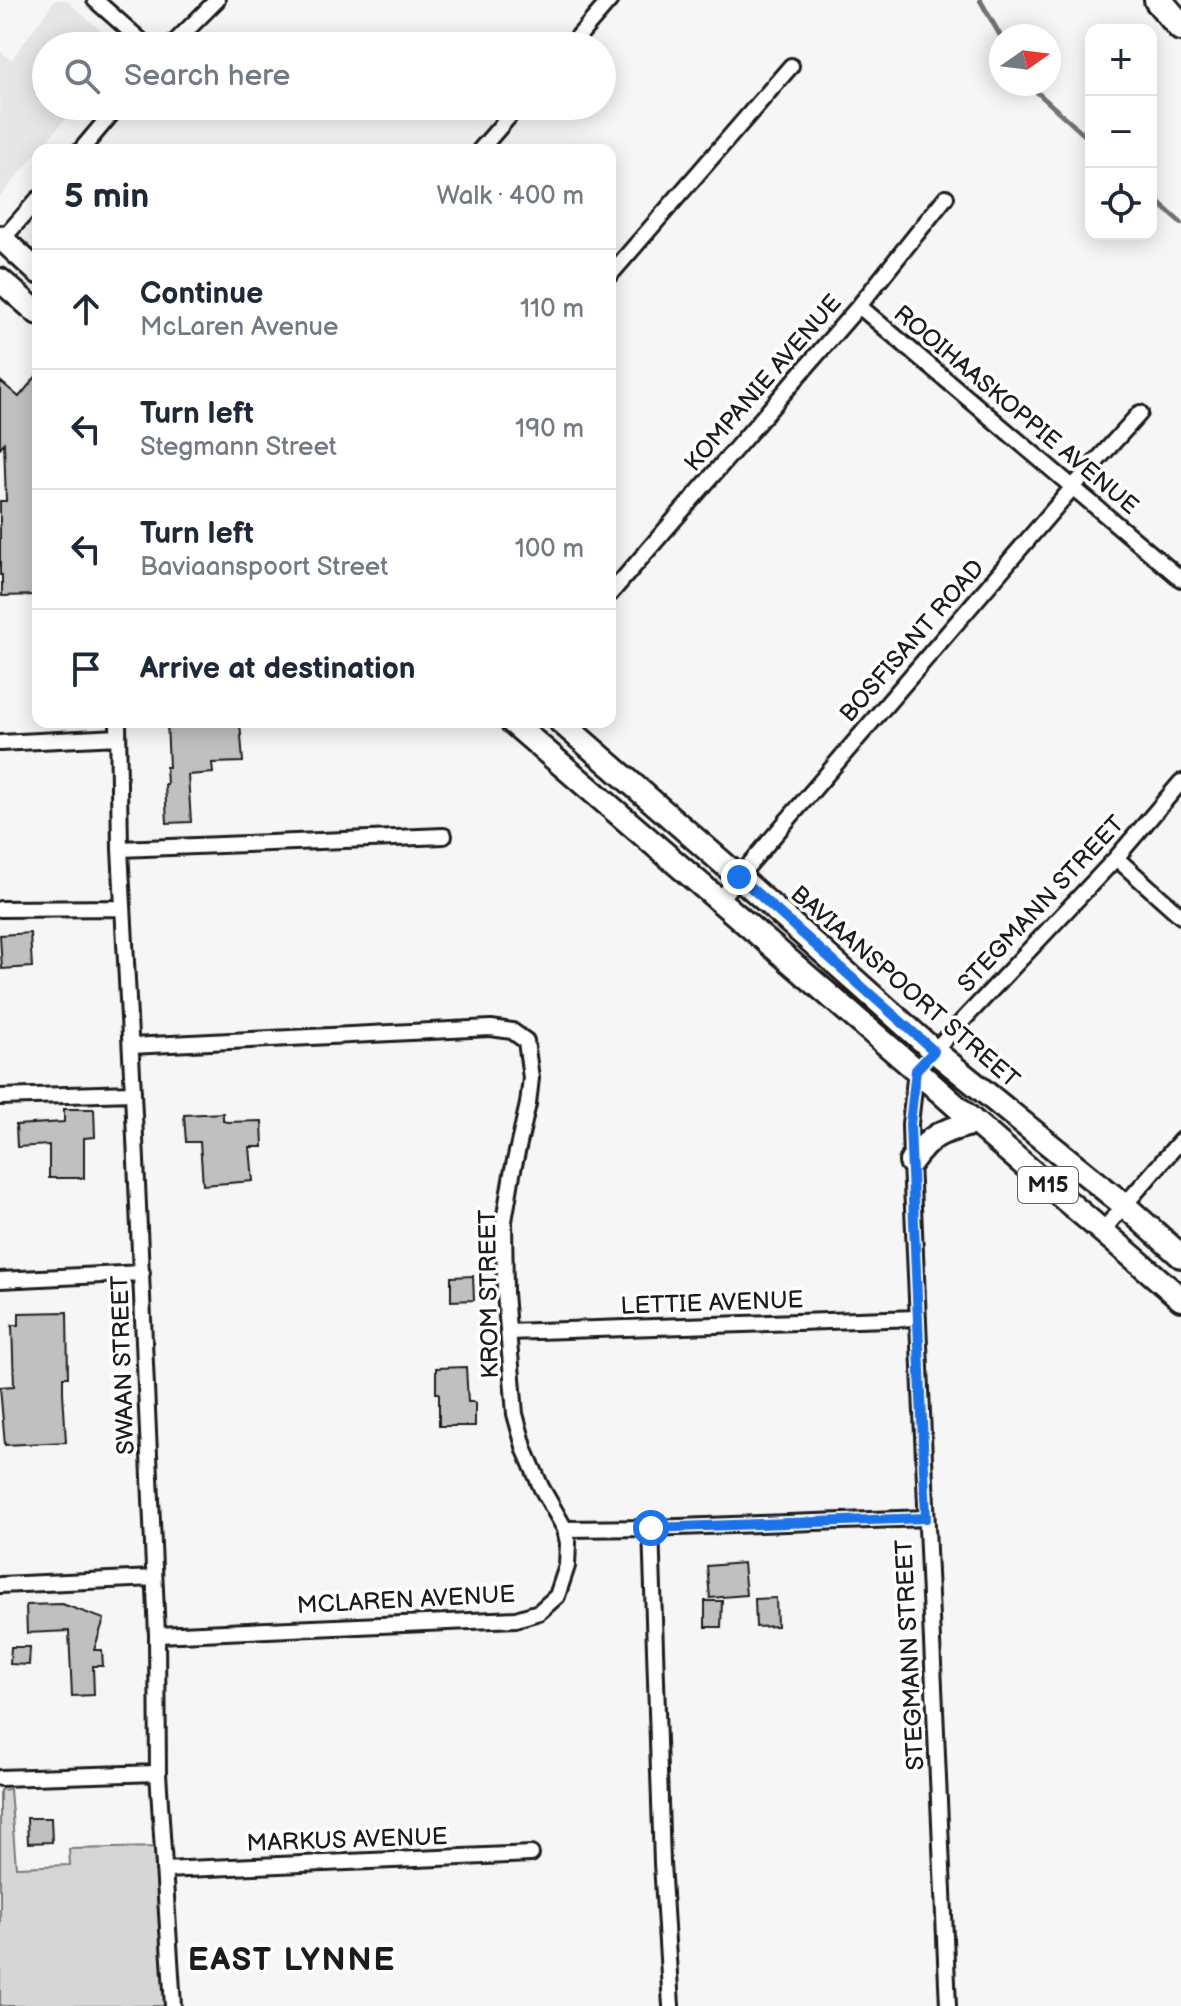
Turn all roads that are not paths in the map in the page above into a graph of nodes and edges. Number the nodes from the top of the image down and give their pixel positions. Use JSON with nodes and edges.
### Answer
{"nodes":[{"id":1,"x":95,"y":0,"type":"edge"},
{"id":2,"x":217,"y":0,"type":"edge"},
{"id":3,"x":610,"y":0,"type":"edge"},
{"id":4,"x":1158,"y":0,"type":"edge"},
{"id":5,"x":1181,"y":27,"type":"edge"},
{"id":6,"x":131,"y":32,"type":"edge"},
{"id":7,"x":185,"y":32,"type":"edge"},
{"id":8,"x":582,"y":32,"type":"edge"},
{"id":9,"x":791,"y":66,"type":"dead end"},
{"id":10,"x":106,"y":120,"type":"edge"},
{"id":11,"x":506,"y":120,"type":"edge"},
{"id":12,"x":86,"y":144,"type":"edge"},
{"id":13,"x":485,"y":144,"type":"edge"},
{"id":14,"x":946,"y":197,"type":"dead end"},
{"id":15,"x":32,"y":206,"type":"edge"},
{"id":16,"x":1,"y":240,"type":"edge"},
{"id":17,"x":32,"y":267,"type":"edge"},
{"id":18,"x":616,"y":268,"type":"edge"},
{"id":19,"x":0,"y":280,"type":"edge"},
{"id":20,"x":859,"y":306,"type":"junction"},
{"id":21,"x":32,"y":308,"type":"edge"},
{"id":22,"x":1140,"y":413,"type":"dead end"},
{"id":23,"x":1073,"y":487,"type":"junction"},
{"id":24,"x":1181,"y":579,"type":"edge"},
{"id":25,"x":616,"y":587,"type":"edge"},
{"id":26,"x":519,"y":728,"type":"edge"},
{"id":27,"x":568,"y":728,"type":"edge"},
{"id":28,"x":118,"y":729,"type":"edge"},
{"id":29,"x":0,"y":743,"type":"edge"},
{"id":30,"x":1181,"y":782,"type":"edge"},
{"id":31,"x":444,"y":836,"type":"dead end"},
{"id":32,"x":120,"y":849,"type":"junction"},
{"id":33,"x":1116,"y":858,"type":"junction"},
{"id":34,"x":739,"y":877,"type":"junction"},
{"id":35,"x":719,"y":900,"type":"junction"},
{"id":36,"x":122,"y":908,"type":"junction"},
{"id":37,"x":0,"y":909,"type":"edge"},
{"id":38,"x":1181,"y":916,"type":"edge"},
{"id":39,"x":131,"y":1046,"type":"junction"},
{"id":40,"x":934,"y":1051,"type":"junction"},
{"id":41,"x":916,"y":1070,"type":"junction"},
{"id":42,"x":133,"y":1093,"type":"junction"},
{"id":43,"x":0,"y":1097,"type":"edge"},
{"id":44,"x":974,"y":1123,"type":"junction"},
{"id":45,"x":1181,"y":1140,"type":"edge"},
{"id":46,"x":911,"y":1162,"type":"junction"},
{"id":47,"x":1124,"y":1205,"type":"junction"},
{"id":48,"x":1103,"y":1230,"type":"junction"},
{"id":49,"x":1181,"y":1256,"type":"edge"},
{"id":50,"x":142,"y":1273,"type":"junction"},
{"id":51,"x":0,"y":1280,"type":"edge"},
{"id":52,"x":1181,"y":1299,"type":"edge"},
{"id":53,"x":917,"y":1318,"type":"junction"},
{"id":54,"x":508,"y":1332,"type":"junction"},
{"id":55,"x":926,"y":1518,"type":"junction"},
{"id":56,"x":651,"y":1528,"type":"junction"},
{"id":57,"x":565,"y":1529,"type":"junction"},
{"id":58,"x":154,"y":1578,"type":"junction"},
{"id":59,"x":0,"y":1585,"type":"edge"},
{"id":60,"x":157,"y":1635,"type":"junction"},
{"id":61,"x":158,"y":1773,"type":"junction"},
{"id":62,"x":0,"y":1778,"type":"edge"},
{"id":63,"x":531,"y":1854,"type":"dead end"},
{"id":64,"x":164,"y":1870,"type":"junction"},
{"id":65,"x":173,"y":2006,"type":"edge"},
{"id":66,"x":671,"y":2006,"type":"edge"},
{"id":67,"x":948,"y":2006,"type":"edge"}],
"edges":[{"from":1,"to":6,"type":"street"},
{"from":2,"to":7,"type":"street"},
{"from":3,"to":8,"type":"street"},
{"from":4,"to":5,"type":"highway"},
{"from":9,"to":18,"type":"street"},
{"from":10,"to":12,"type":"street"},
{"from":11,"to":13,"type":"street"},
{"from":14,"to":20,"type":"street","name":"KOMPANIE AVENUE"},
{"from":15,"to":16,"type":"street"},
{"from":16,"to":17,"type":"main road"},
{"from":19,"to":21,"type":"main road"},
{"from":20,"to":23,"type":"street","name":"ROOIHAASKOPPIE AVENUE"},
{"from":20,"to":25,"type":"street","name":"KOMPANIE AVENUE"},
{"from":22,"to":23,"type":"street","name":"BOSFISANT ROAD"},
{"from":23,"to":24,"type":"street","name":"ROOIHAASKOPPIE AVENUE"},
{"from":23,"to":34,"type":"street","name":"BOSFISANT ROAD"},
{"from":26,"to":35,"type":"main road","number":"M15"},
{"from":27,"to":34,"type":"main road","name":"BAVIAANSPOORT STREET","number":"M15"},
{"from":28,"to":29,"type":"street"},
{"from":28,"to":32,"type":"street","name":"SWAAN STREET"},
{"from":30,"to":33,"type":"street","name":"STEGMANN STREET"},
{"from":31,"to":32,"type":"street"},
{"from":32,"to":36,"type":"street","name":"SWAAN STREET"},
{"from":33,"to":38,"type":"street"},
{"from":33,"to":40,"type":"street","name":"STEGMANN STREET"},
{"from":34,"to":35,"type":"street","name":"BOSFISANT ROAD"},
{"from":34,"to":40,"type":"main road","name":"BAVIAANSPOORT STREET","number":"M15"},
{"from":35,"to":41,"type":"main road","number":"M15"},
{"from":36,"to":37,"type":"street"},
{"from":36,"to":39,"type":"street","name":"SWAAN STREET"},
{"from":39,"to":42,"type":"street","name":"SWAAN STREET"},
{"from":39,"to":54,"type":"street","name":"KROM STREET"},
{"from":40,"to":41,"type":"street","name":"STEGMANN STREET"},
{"from":40,"to":47,"type":"main road","name":"BAVIAANSPOORT STREET","number":"M15"},
{"from":41,"to":44,"type":"main road","number":"M15"},
{"from":41,"to":46,"type":"street","name":"STEGMANN STREET"},
{"from":42,"to":43,"type":"street"},
{"from":42,"to":50,"type":"street","name":"SWAAN STREET"},
{"from":44,"to":46,"type":"main road"},
{"from":44,"to":48,"type":"main road","number":"M15"},
{"from":45,"to":47,"type":"street"},
{"from":46,"to":53,"type":"street","name":"STEGMANN STREET"},
{"from":47,"to":48,"type":"street"},
{"from":47,"to":49,"type":"main road","name":"BAVIAANSPOORT STREET","number":"M15"},
{"from":48,"to":52,"type":"main road","number":"M15"},
{"from":50,"to":51,"type":"street"},
{"from":50,"to":58,"type":"street","name":"SWAAN STREET"},
{"from":53,"to":54,"type":"street","name":"LETTIE AVENUE"},
{"from":53,"to":55,"type":"street","name":"STEGMANN STREET"},
{"from":54,"to":57,"type":"street","name":"KROM STREET"},
{"from":55,"to":56,"type":"street"},
{"from":55,"to":67,"type":"street","name":"STEGMANN STREET"},
{"from":56,"to":57,"type":"street"},
{"from":56,"to":66,"type":"street"},
{"from":57,"to":60,"type":"street","name":"MCLAREN AVENUE"},
{"from":58,"to":59,"type":"street"},
{"from":58,"to":60,"type":"street","name":"SWAAN STREET"},
{"from":60,"to":61,"type":"street","name":"SWAAN STREET"},
{"from":61,"to":62,"type":"street"},
{"from":61,"to":64,"type":"street","name":"SWAAN STREET"},
{"from":63,"to":64,"type":"street","name":"MARKUS AVENUE"},
{"from":64,"to":65,"type":"street","name":"SWAAN STREET"}]}
